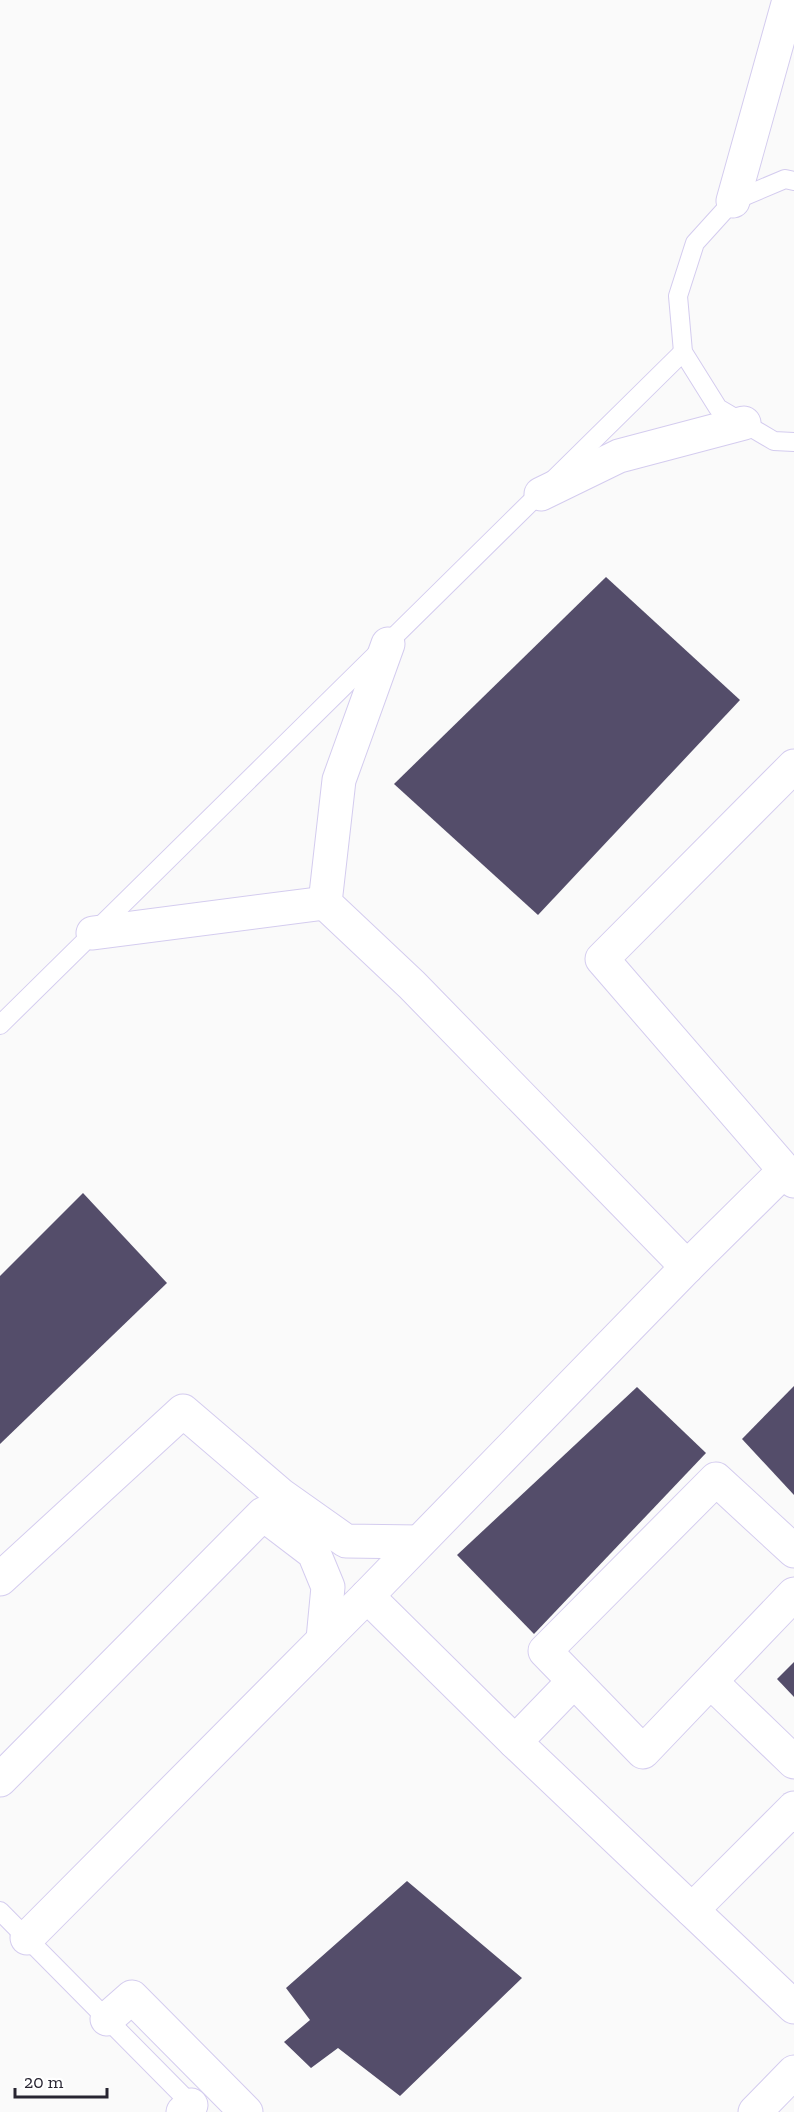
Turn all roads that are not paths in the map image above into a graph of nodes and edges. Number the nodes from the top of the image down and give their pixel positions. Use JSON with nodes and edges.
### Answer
{"nodes":[{"id":1,"x":789,"y":0,"type":"edge"},
{"id":2,"x":794,"y":181,"type":"edge"},
{"id":3,"x":733,"y":201,"type":"junction"},
{"id":4,"x":683,"y":352,"type":"junction"},
{"id":5,"x":744,"y":423,"type":"junction"},
{"id":6,"x":794,"y":442,"type":"edge"},
{"id":7,"x":541,"y":494,"type":"junction"},
{"id":8,"x":388,"y":644,"type":"junction"},
{"id":9,"x":794,"y":766,"type":"edge"},
{"id":10,"x":325,"y":903,"type":"junction"},
{"id":11,"x":93,"y":933,"type":"junction"},
{"id":12,"x":0,"y":1024,"type":"edge"},
{"id":13,"x":789,"y":1176,"type":"edge"},
{"id":14,"x":687,"y":1267,"type":"junction"},
{"id":15,"x":419,"y":1542,"type":"junction"},
{"id":16,"x":794,"y":1551,"type":"edge"},
{"id":17,"x":0,"y":1579,"type":"edge"},
{"id":18,"x":794,"y":1594,"type":"edge"},
{"id":19,"x":367,"y":1596,"type":"junction"},
{"id":20,"x":323,"y":1639,"type":"junction"},
{"id":21,"x":574,"y":1681,"type":"junction"},
{"id":22,"x":711,"y":1682,"type":"junction"},
{"id":23,"x":515,"y":1742,"type":"junction"},
{"id":24,"x":794,"y":1762,"type":"edge"},
{"id":25,"x":0,"y":1780,"type":"edge"},
{"id":26,"x":794,"y":1808,"type":"edge"},
{"id":27,"x":692,"y":1910,"type":"junction"},
{"id":28,"x":0,"y":1911,"type":"edge"},
{"id":29,"x":27,"y":1938,"type":"junction"},
{"id":30,"x":794,"y":2007,"type":"edge"},
{"id":31,"x":107,"y":2019,"type":"junction"},
{"id":32,"x":794,"y":2072,"type":"edge"},
{"id":33,"x":191,"y":2110,"type":"edge"},
{"id":34,"x":246,"y":2112,"type":"edge"},
{"id":35,"x":755,"y":2112,"type":"edge"}],
"edges":[{"from":1,"to":3,"type":"street"},
{"from":2,"to":3,"type":"lane"},
{"from":3,"to":4,"type":"lane"},
{"from":4,"to":5,"type":"lane"},
{"from":4,"to":7,"type":"lane"},
{"from":5,"to":6,"type":"lane"},
{"from":5,"to":7,"type":"street"},
{"from":7,"to":8,"type":"lane"},
{"from":8,"to":10,"type":"street"},
{"from":8,"to":11,"type":"lane"},
{"from":9,"to":13,"type":"street"},
{"from":10,"to":11,"type":"street"},
{"from":10,"to":14,"type":"street"},
{"from":11,"to":12,"type":"lane"},
{"from":13,"to":14,"type":"street"},
{"from":14,"to":15,"type":"street"},
{"from":15,"to":17,"type":"street"},
{"from":15,"to":19,"type":"street"},
{"from":16,"to":21,"type":"street"},
{"from":18,"to":22,"type":"street"},
{"from":19,"to":20,"type":"street"},
{"from":19,"to":23,"type":"street"},
{"from":20,"to":25,"type":"street"},
{"from":20,"to":29,"type":"street"},
{"from":21,"to":22,"type":"street"},
{"from":21,"to":23,"type":"street"},
{"from":22,"to":24,"type":"street"},
{"from":23,"to":27,"type":"street"},
{"from":26,"to":27,"type":"street"},
{"from":27,"to":30,"type":"street"},
{"from":28,"to":29,"type":"lane"},
{"from":29,"to":31,"type":"lane"},
{"from":31,"to":33,"type":"lane"},
{"from":31,"to":34,"type":"street"},
{"from":32,"to":35,"type":"street"}]}
